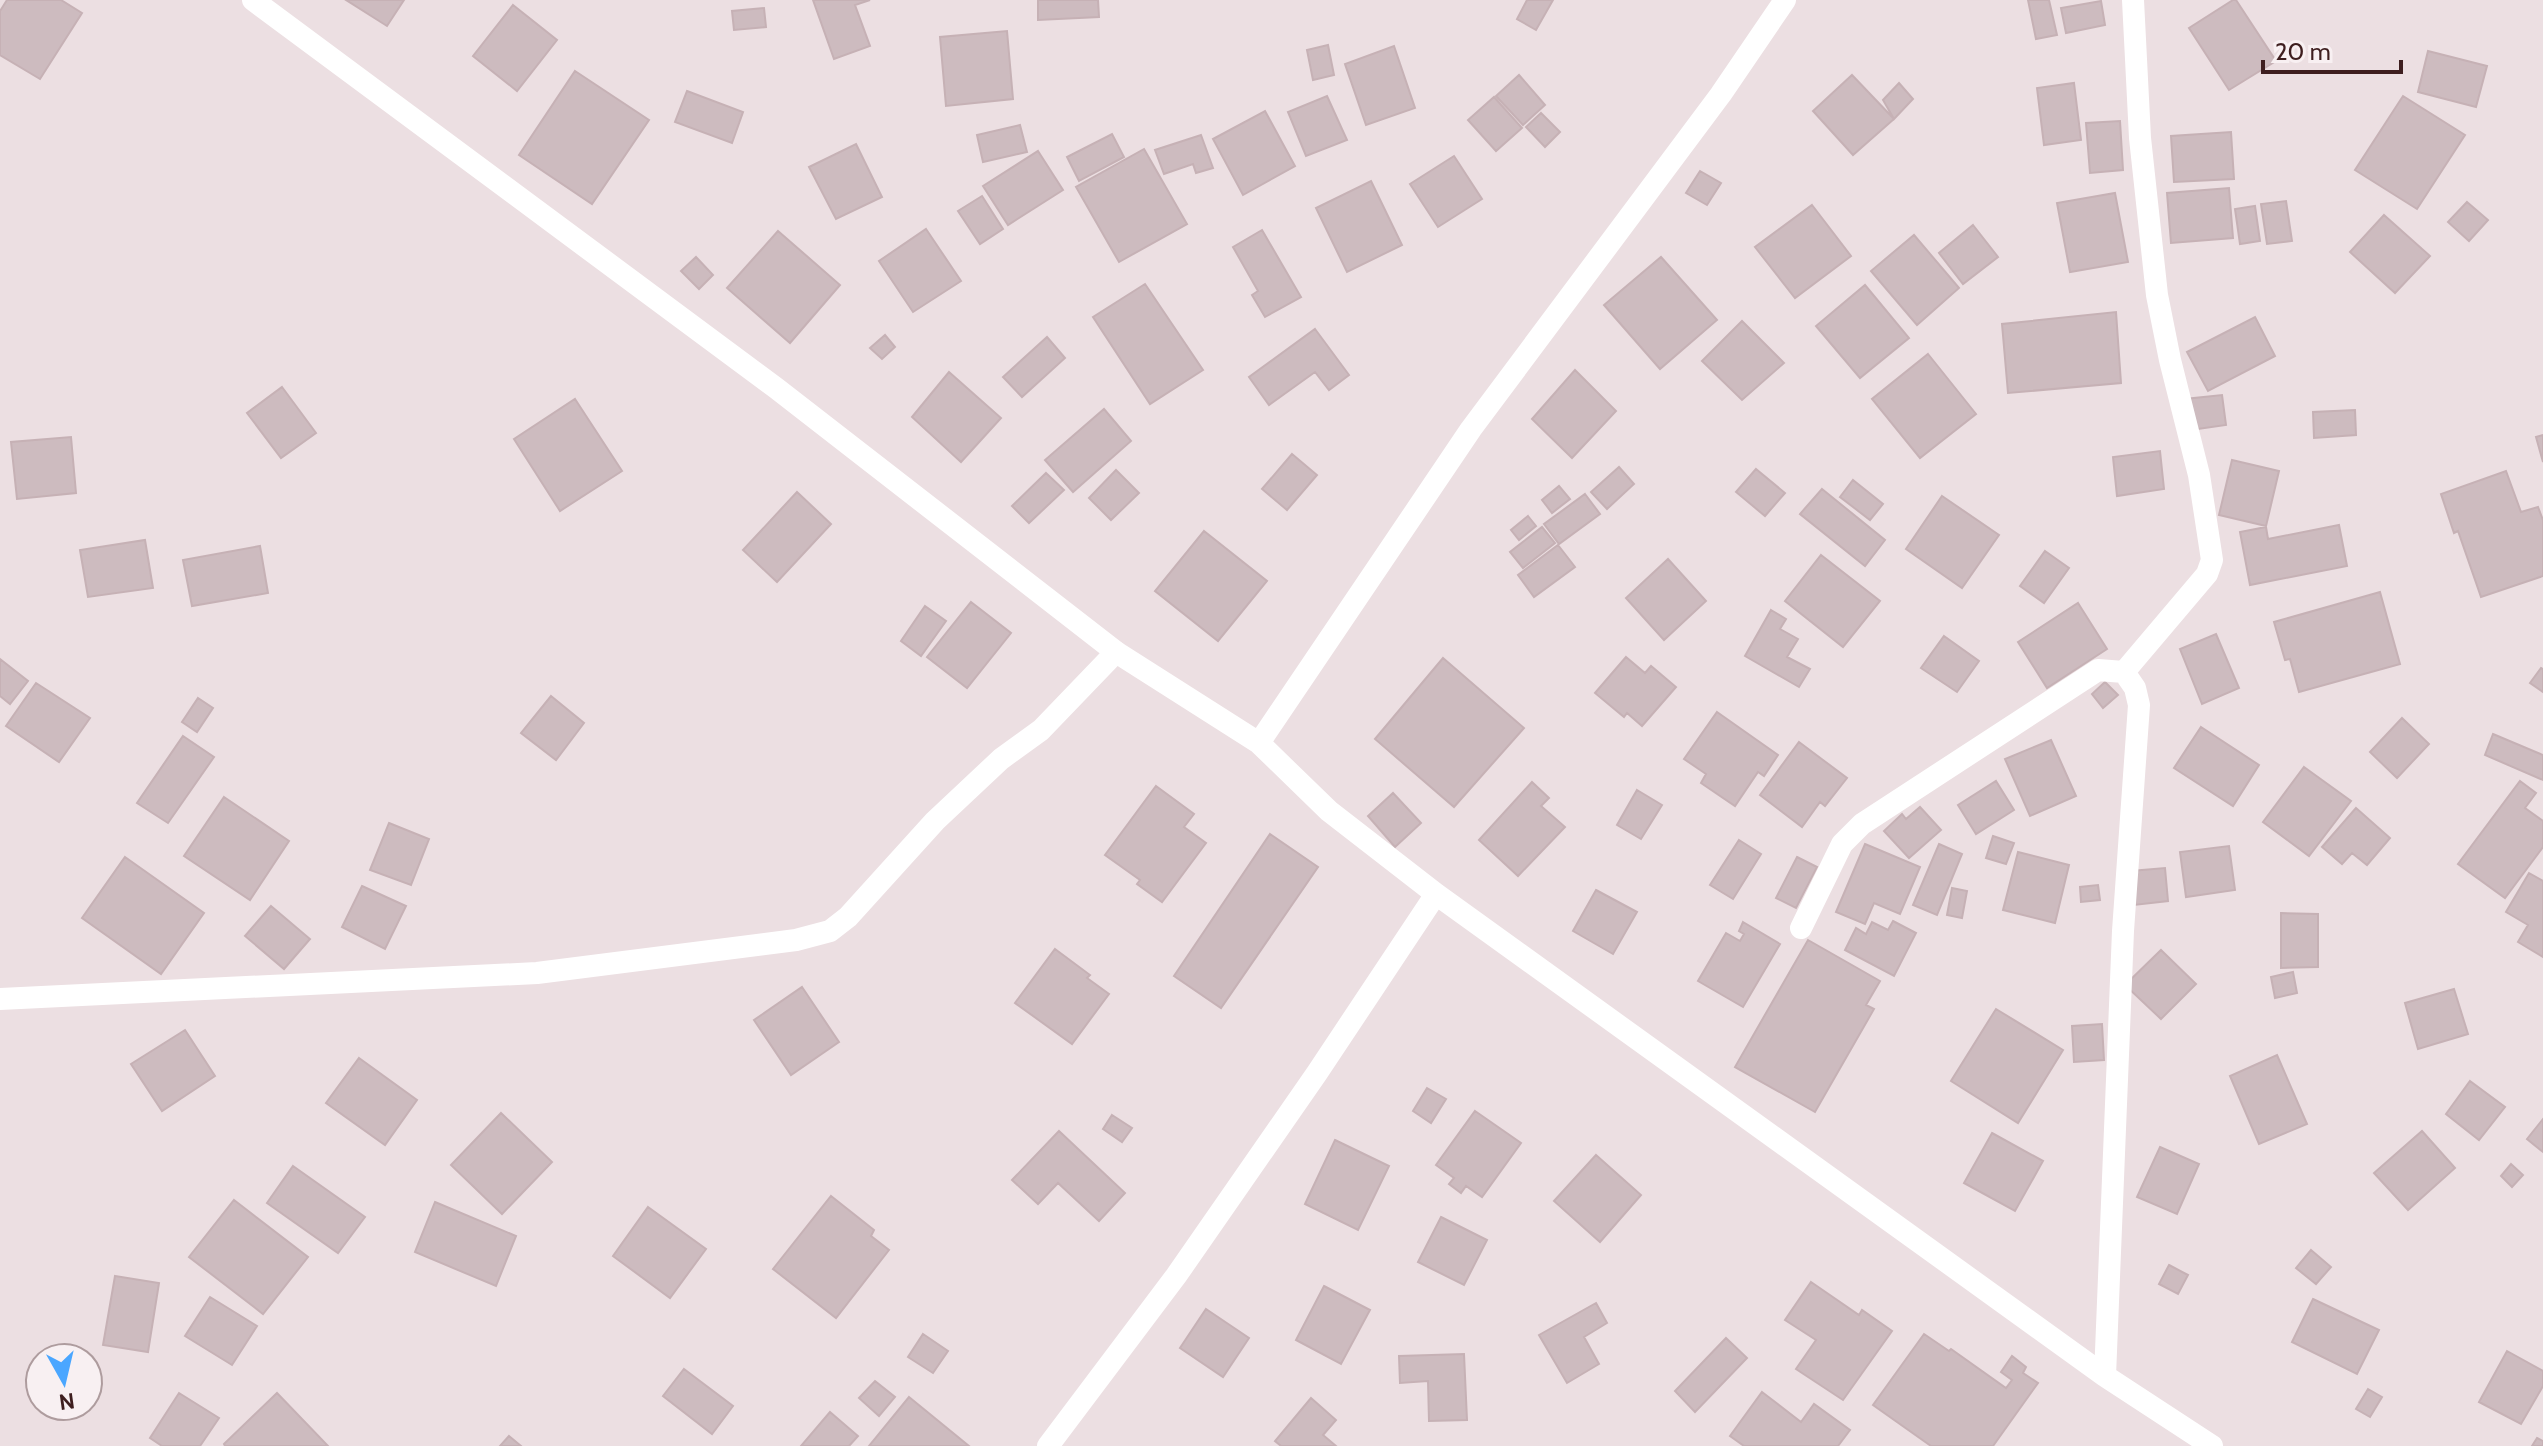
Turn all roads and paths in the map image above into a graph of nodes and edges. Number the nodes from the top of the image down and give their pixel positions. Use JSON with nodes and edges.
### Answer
{"nodes":[{"id":1,"x":253,"y":0,"type":"edge"},
{"id":2,"x":1785,"y":0,"type":"edge"},
{"id":3,"x":2133,"y":0,"type":"edge"},
{"id":4,"x":1116,"y":652,"type":"junction"},
{"id":5,"x":2124,"y":672,"type":"junction"},
{"id":6,"x":1259,"y":743,"type":"junction"},
{"id":7,"x":1436,"y":894,"type":"junction"},
{"id":8,"x":1801,"y":928,"type":"dead end"},
{"id":9,"x":0,"y":999,"type":"edge"},
{"id":10,"x":2105,"y":1376,"type":"junction"},
{"id":11,"x":1048,"y":1446,"type":"edge"},
{"id":12,"x":2212,"y":1446,"type":"edge"}],
"edges":[{"from":1,"to":4,"type":"street"},
{"from":2,"to":6,"type":"street"},
{"from":3,"to":5,"type":"street"},
{"from":4,"to":6,"type":"street"},
{"from":4,"to":9,"type":"street"},
{"from":5,"to":8,"type":"street"},
{"from":5,"to":10,"type":"street"},
{"from":6,"to":7,"type":"street"},
{"from":7,"to":10,"type":"street"},
{"from":7,"to":11,"type":"street"},
{"from":10,"to":12,"type":"street"}]}
